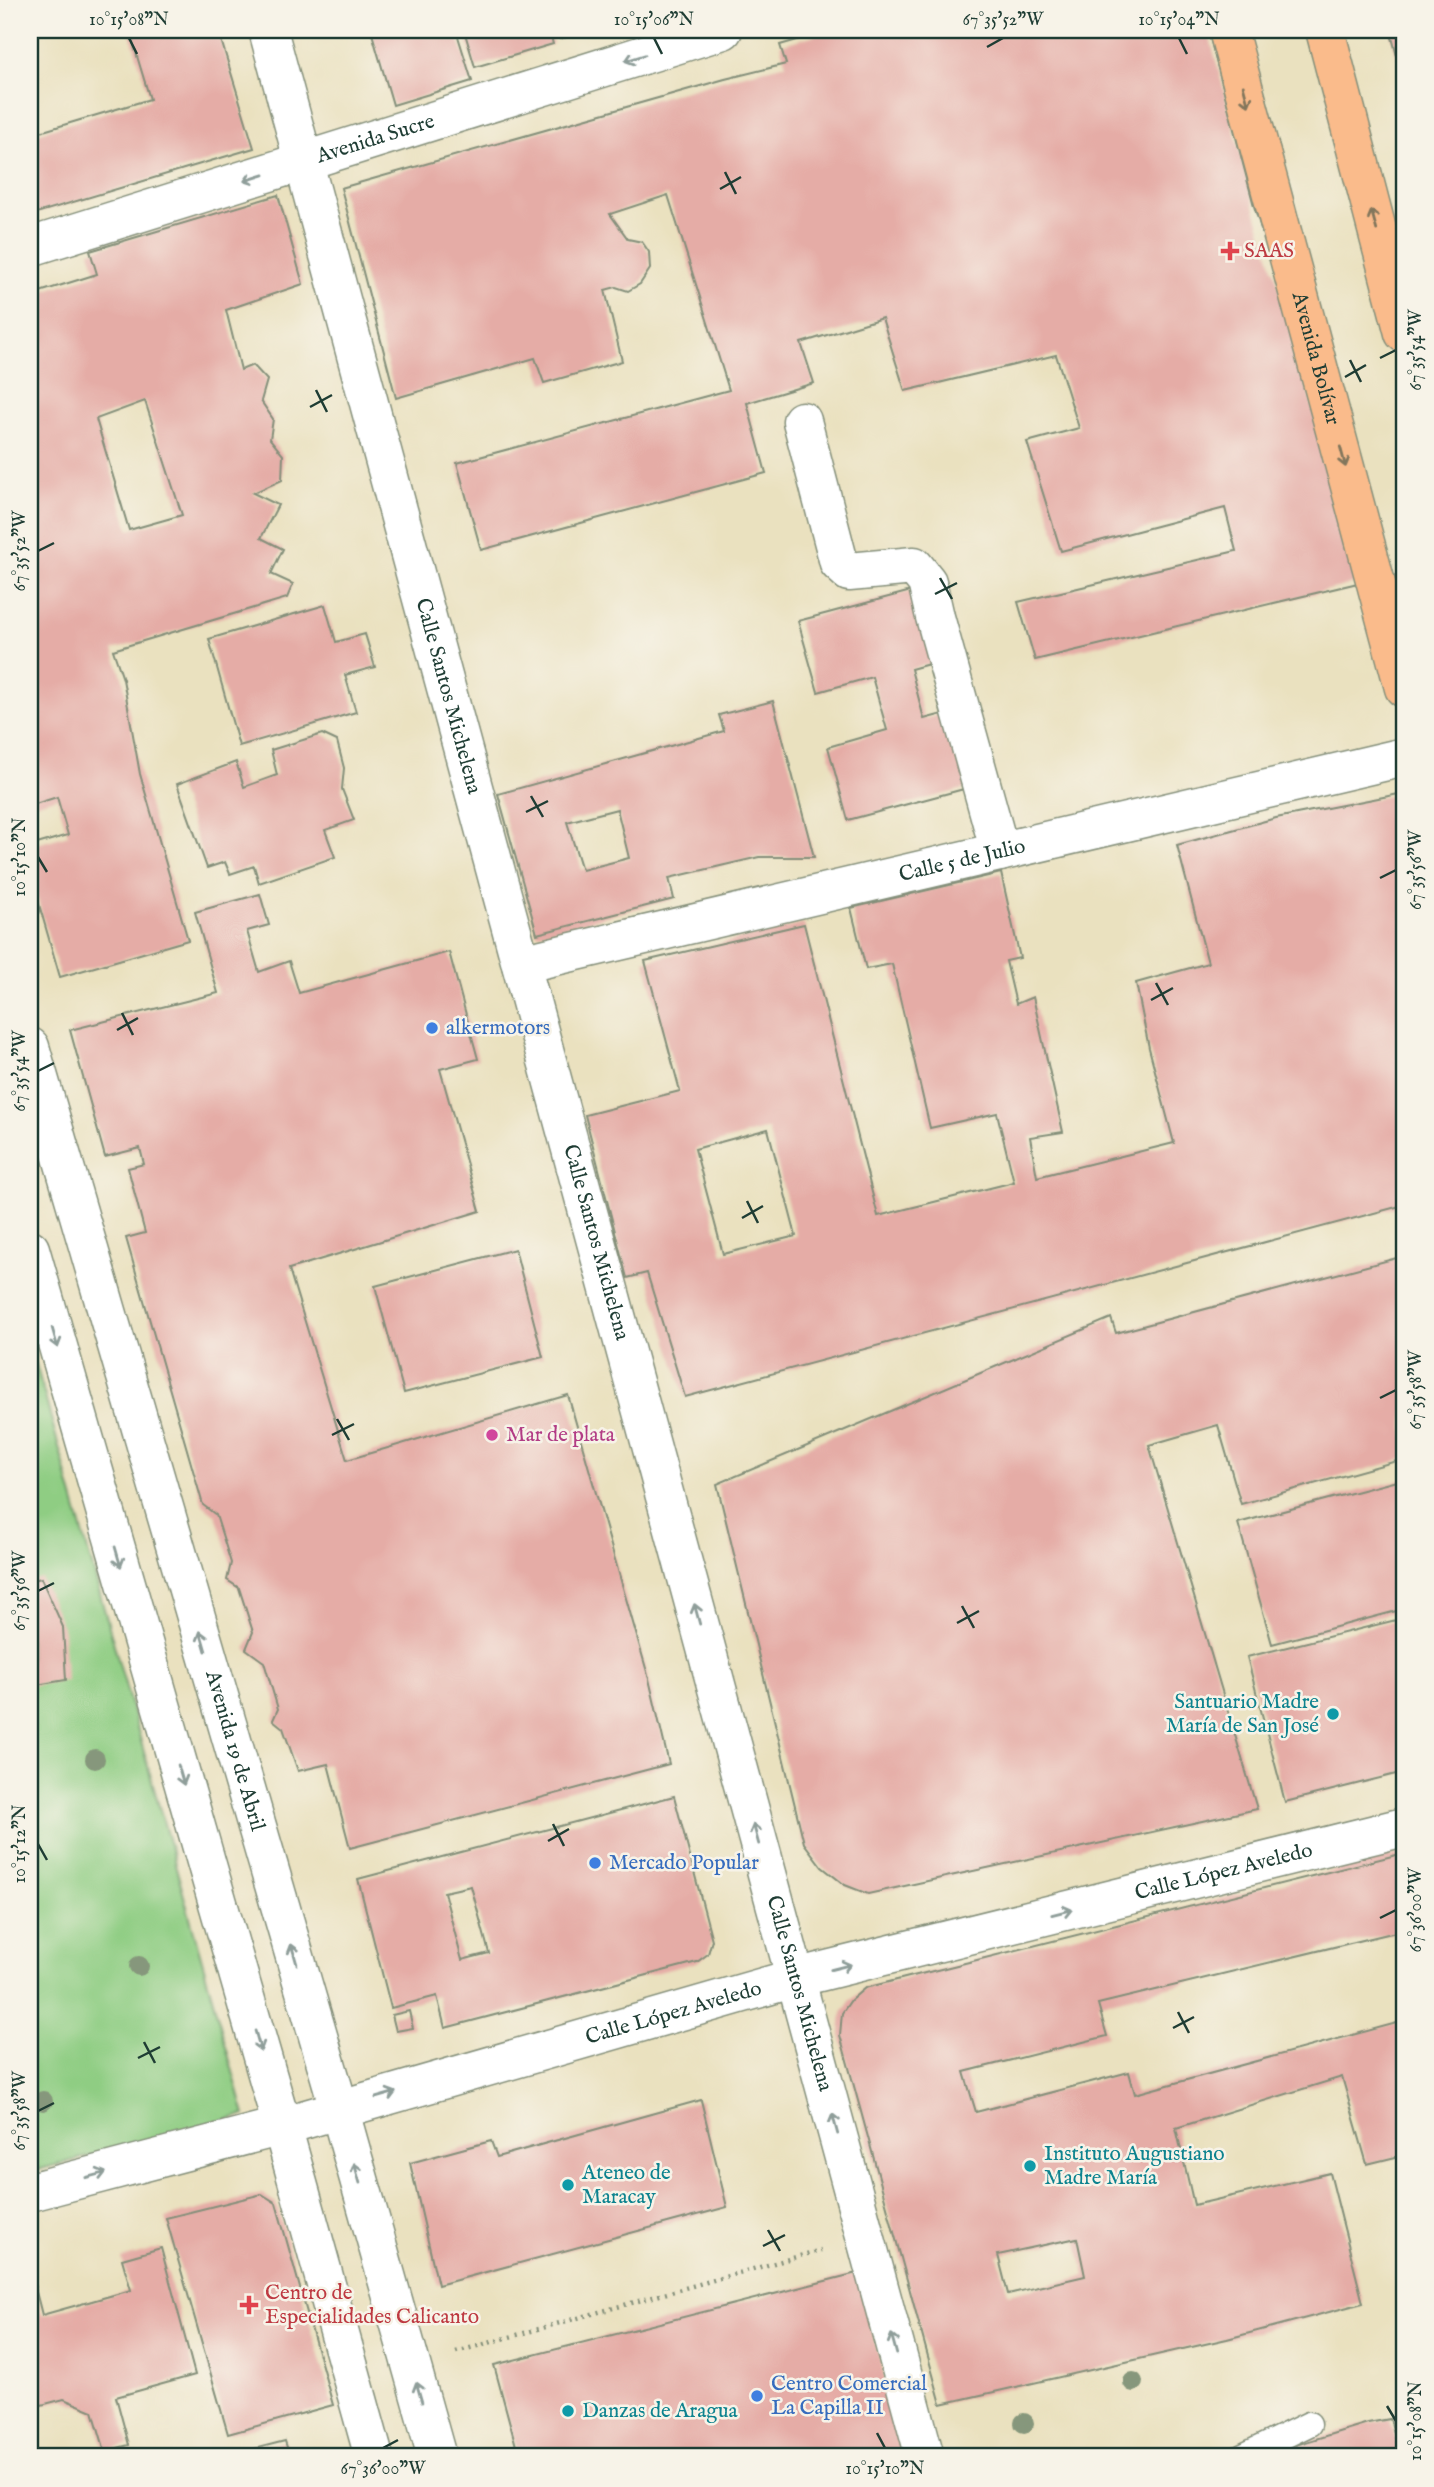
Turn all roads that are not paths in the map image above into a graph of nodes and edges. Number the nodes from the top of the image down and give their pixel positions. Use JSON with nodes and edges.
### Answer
{"nodes":[{"id":1,"x":268,"y":30,"type":"edge"},
{"id":2,"x":723,"y":30,"type":"edge"},
{"id":3,"x":1228,"y":30,"type":"edge"},
{"id":4,"x":1325,"y":30,"type":"edge"},
{"id":5,"x":304,"y":162,"type":"junction"},
{"id":6,"x":30,"y":247,"type":"edge"},
{"id":7,"x":1404,"y":333,"type":"edge"},
{"id":8,"x":802,"y":421,"type":"dead end"},
{"id":9,"x":1404,"y":688,"type":"edge"},
{"id":10,"x":1404,"y":757,"type":"edge"},
{"id":11,"x":1000,"y":852,"type":"junction"},
{"id":12,"x":521,"y":964,"type":"junction"},
{"id":13,"x":30,"y":1047,"type":"edge"},
{"id":14,"x":30,"y":1249,"type":"edge"},
{"id":15,"x":1404,"y":1827,"type":"edge"},
{"id":16,"x":795,"y":1978,"type":"junction"},
{"id":17,"x":339,"y":2109,"type":"junction"},
{"id":18,"x":282,"y":2126,"type":"junction"},
{"id":19,"x":30,"y":2192,"type":"edge"},
{"id":20,"x":1309,"y":2424,"type":"dead end"},
{"id":21,"x":374,"y":2457,"type":"edge"},
{"id":22,"x":437,"y":2457,"type":"edge"},
{"id":23,"x":925,"y":2457,"type":"edge"},
{"id":24,"x":1241,"y":2457,"type":"edge"}],
"edges":[{"from":1,"to":5,"type":"street","name":"Calle Santos Michelena"},
{"from":2,"to":5,"type":"street","name":"Avenida Sucre","one_way":true},
{"from":3,"to":9,"type":"main road","name":"Avenida Bolívar","one_way":true},
{"from":7,"to":4,"type":"main road","one_way":true},
{"from":5,"to":6,"type":"street","name":"Avenida Sucre","one_way":true},
{"from":5,"to":12,"type":"street","name":"Calle Santos Michelena"},
{"from":8,"to":11,"type":"street"},
{"from":10,"to":11,"type":"street","name":"Calle 5 de Julio"},
{"from":11,"to":12,"type":"street","name":"Calle 5 de Julio"},
{"from":16,"to":12,"type":"street","name":"Calle Santos Michelena","one_way":true},
{"from":17,"to":13,"type":"street","name":"Avenida 19 de Abril","one_way":true},
{"from":14,"to":18,"type":"street","one_way":true},
{"from":16,"to":15,"type":"street","name":"Calle López Aveledo","one_way":true},
{"from":17,"to":16,"type":"street","name":"Calle López Aveledo","one_way":true},
{"from":23,"to":16,"type":"street","name":"Calle Santos Michelena","one_way":true},
{"from":17,"to":18,"type":"street","name":"Calle López Aveledo"},
{"from":22,"to":17,"type":"street","name":"Avenida 19 de Abril","one_way":true},
{"from":19,"to":18,"type":"street","name":"Calle López Aveledo","one_way":true},
{"from":18,"to":21,"type":"street"},
{"from":20,"to":24,"type":"lane"}]}
